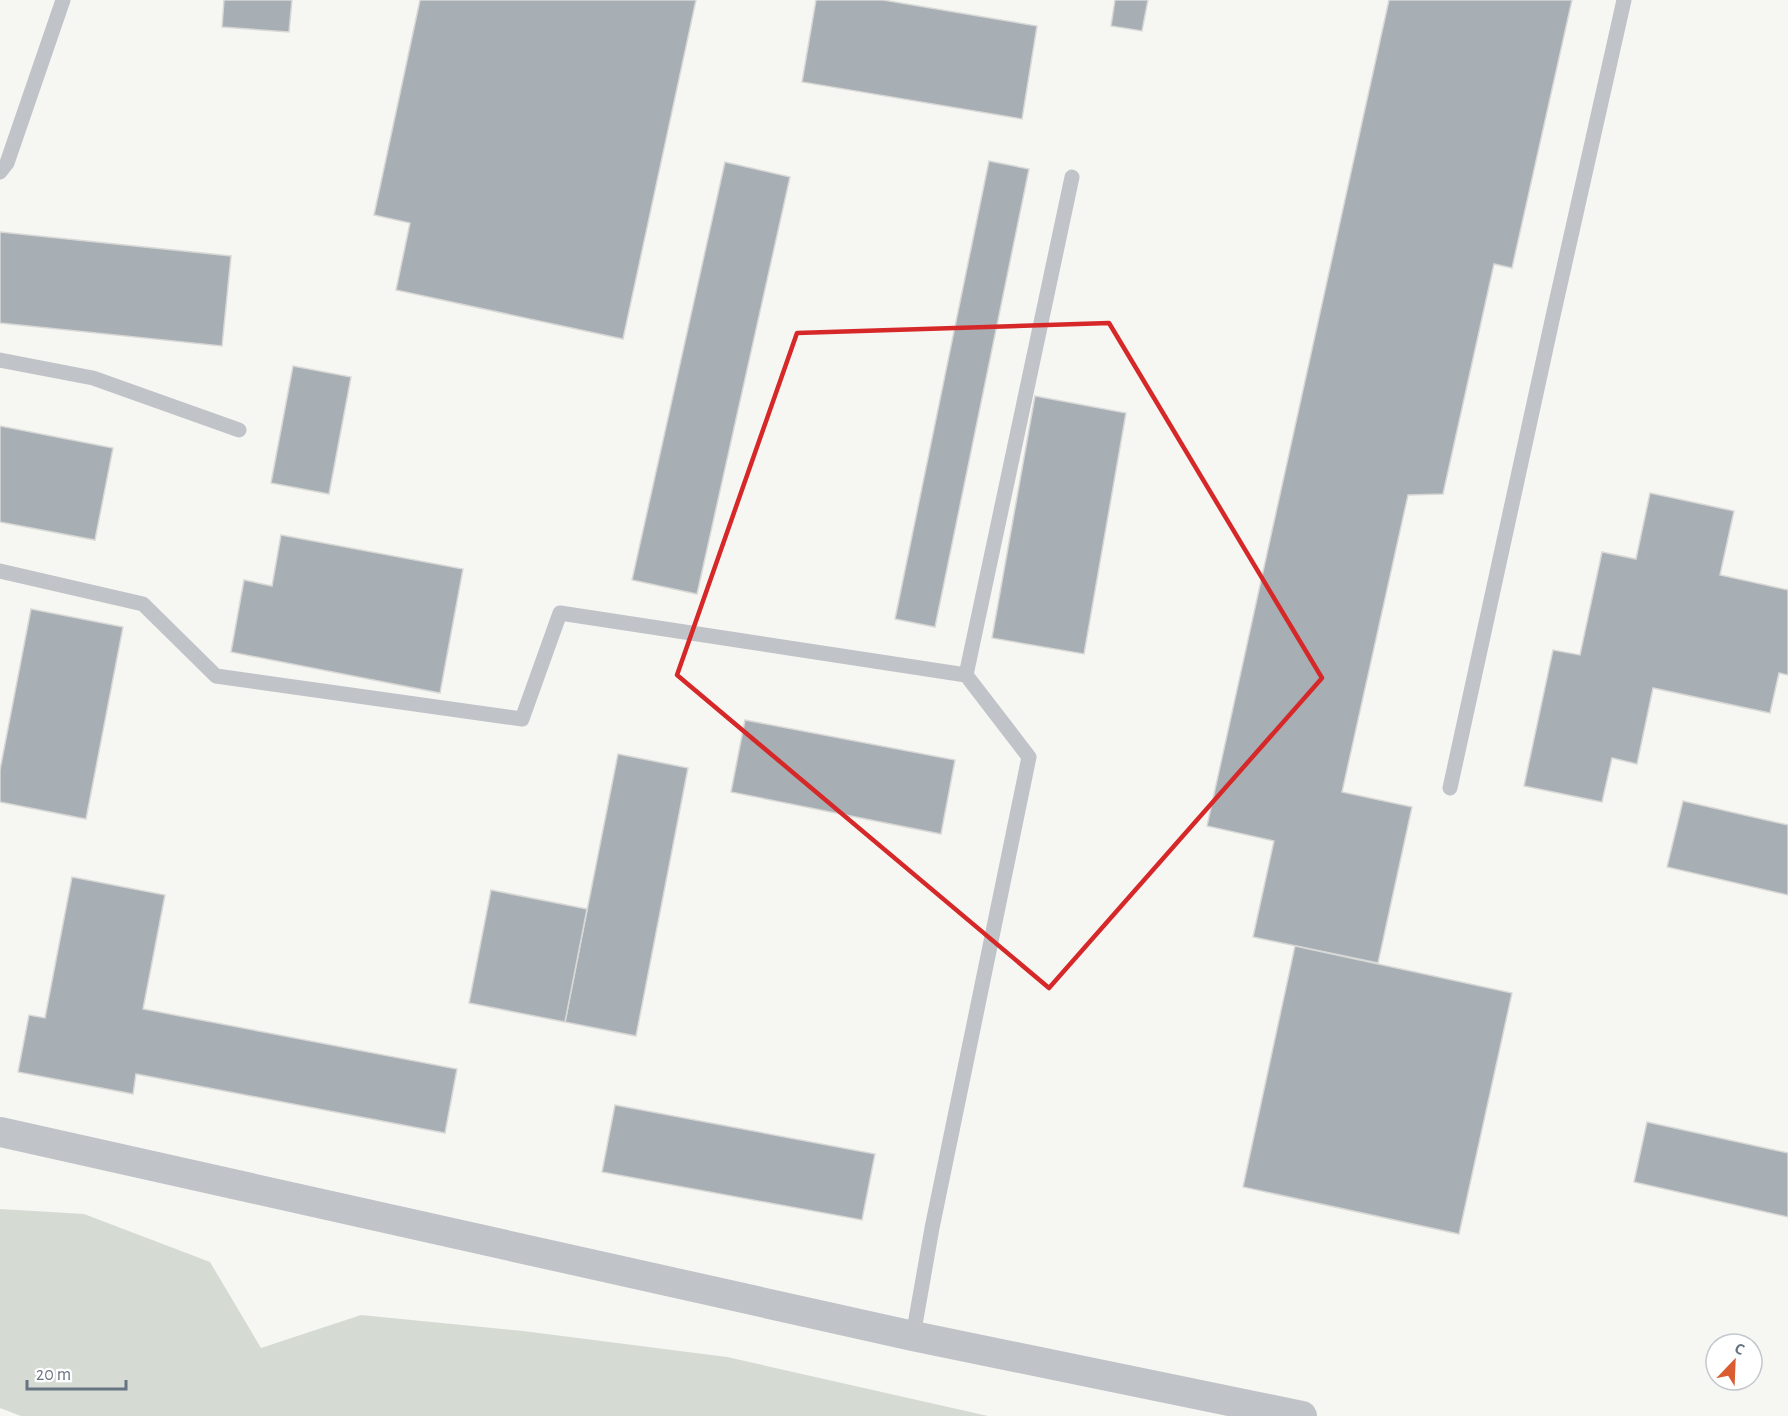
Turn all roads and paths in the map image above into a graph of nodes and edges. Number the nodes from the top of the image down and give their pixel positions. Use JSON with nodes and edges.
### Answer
{"nodes":[{"id":1,"x":63,"y":0,"type":"edge"},
{"id":2,"x":1624,"y":0,"type":"edge"},
{"id":3,"x":0,"y":172,"type":"edge"},
{"id":4,"x":1072,"y":177,"type":"dead end"},
{"id":5,"x":0,"y":360,"type":"edge"},
{"id":6,"x":239,"y":430,"type":"dead end"},
{"id":7,"x":0,"y":571,"type":"edge"},
{"id":8,"x":966,"y":675,"type":"junction"},
{"id":9,"x":1450,"y":788,"type":"dead end"},
{"id":10,"x":0,"y":1132,"type":"edge"},
{"id":11,"x":913,"y":1336,"type":"junction"},
{"id":12,"x":1302,"y":1416,"type":"edge"}],
"edges":[{"from":1,"to":3,"type":"lane"},
{"from":2,"to":9,"type":"lane"},
{"from":4,"to":8,"type":"lane"},
{"from":5,"to":6,"type":"lane"},
{"from":7,"to":8,"type":"lane"},
{"from":8,"to":11,"type":"lane"},
{"from":10,"to":11,"type":"street"},
{"from":11,"to":12,"type":"street"}]}
